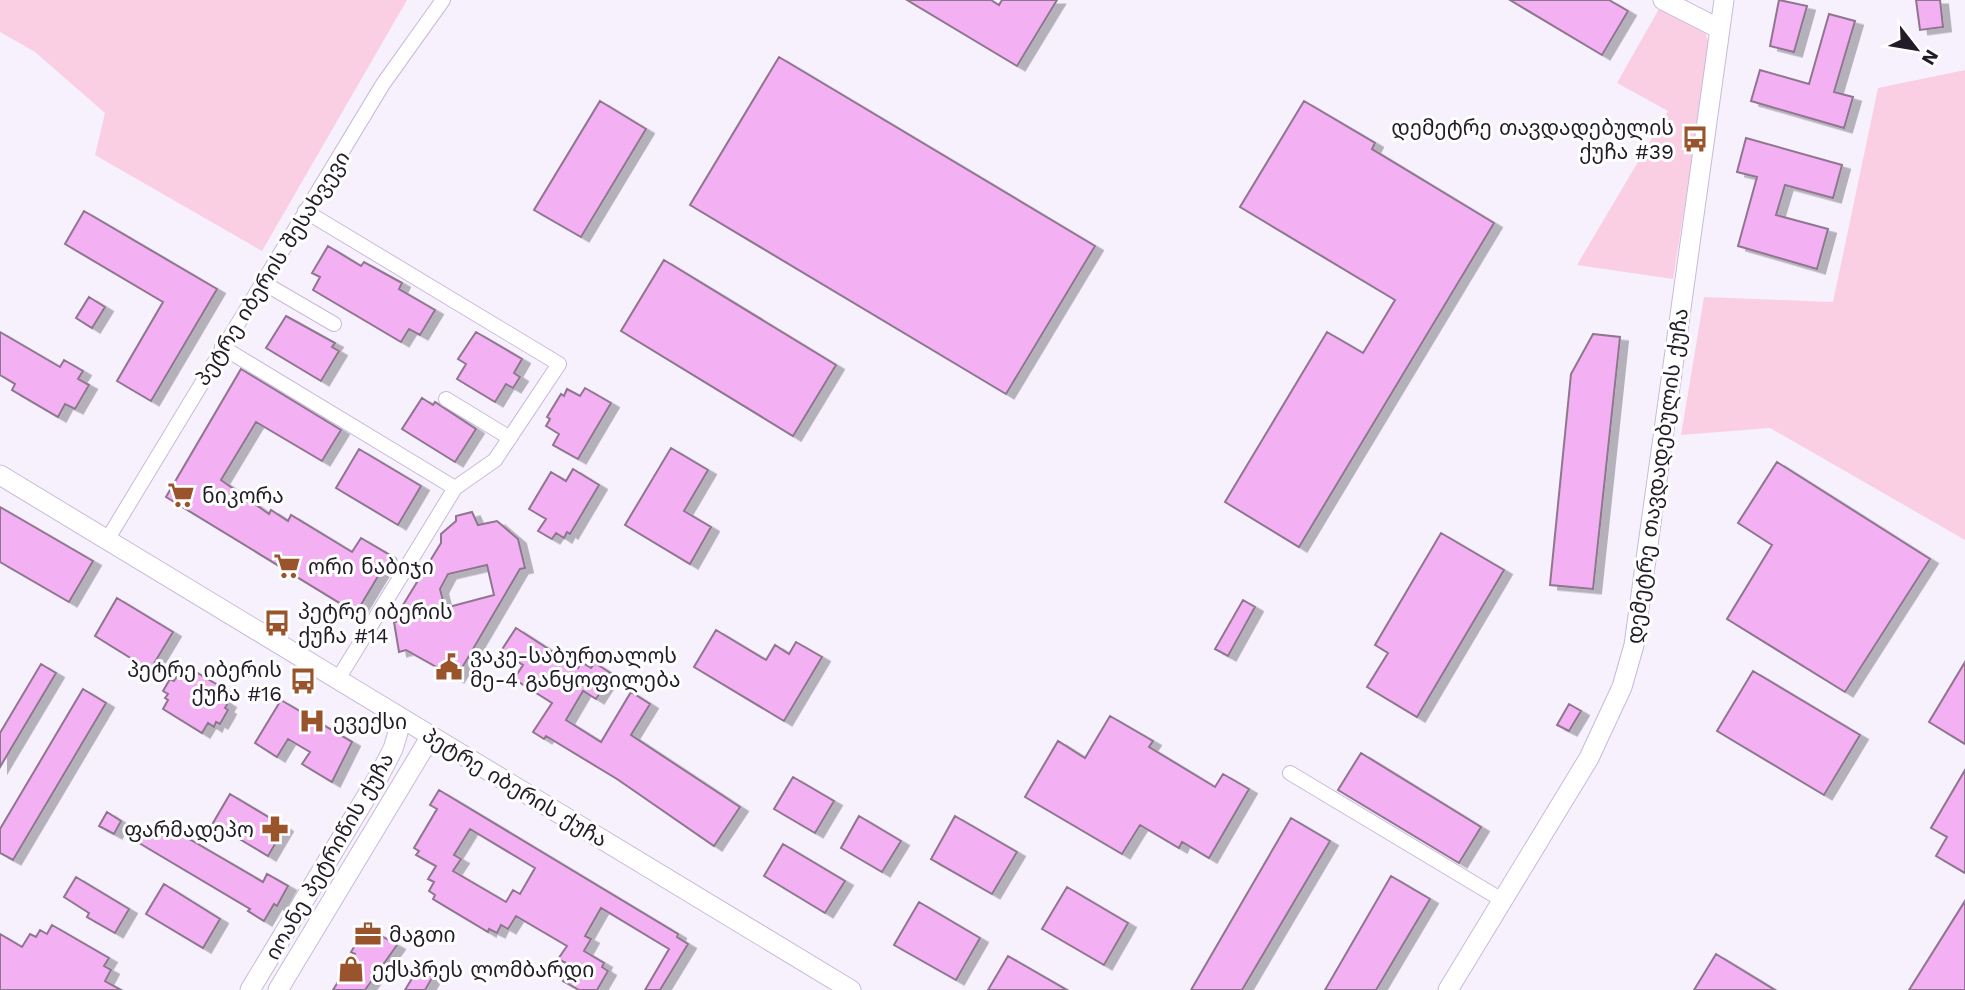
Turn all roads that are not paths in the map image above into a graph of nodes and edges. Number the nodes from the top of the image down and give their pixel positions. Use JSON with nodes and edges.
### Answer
{"nodes":[{"id":1,"x":443,"y":0,"type":"edge"},
{"id":2,"x":1663,"y":0,"type":"edge"},
{"id":3,"x":1724,"y":0,"type":"edge"},
{"id":4,"x":1718,"y":28,"type":"junction"},
{"id":5,"x":304,"y":211,"type":"junction"},
{"id":6,"x":262,"y":282,"type":"junction"},
{"id":7,"x":334,"y":324,"type":"dead end"},
{"id":8,"x":222,"y":347,"type":"junction"},
{"id":9,"x":446,"y":399,"type":"dead end"},
{"id":10,"x":510,"y":438,"type":"junction"},
{"id":11,"x":0,"y":475,"type":"edge"},
{"id":12,"x":455,"y":488,"type":"junction"},
{"id":13,"x":107,"y":540,"type":"junction"},
{"id":14,"x":338,"y":679,"type":"junction"},
{"id":15,"x":402,"y":719,"type":"junction"},
{"id":16,"x":430,"y":736,"type":"junction"},
{"id":17,"x":1290,"y":774,"type":"dead end"},
{"id":18,"x":1502,"y":900,"type":"junction"},
{"id":19,"x":250,"y":990,"type":"edge"},
{"id":20,"x":278,"y":990,"type":"edge"},
{"id":21,"x":851,"y":990,"type":"edge"},
{"id":22,"x":1448,"y":990,"type":"edge"}],
"edges":[{"from":1,"to":5,"type":"street","name":"პეტრე იბერის შესახვევი"},
{"from":2,"to":4,"type":"street"},
{"from":3,"to":4,"type":"street","name":"დემეტრე თავდადებულის ქუჩა"},
{"from":4,"to":18,"type":"street","name":"დემეტრე თავდადებულის ქუჩა"},
{"from":5,"to":6,"type":"street","name":"პეტრე იბერის შესახვევი"},
{"from":5,"to":10,"type":"street"},
{"from":6,"to":7,"type":"street"},
{"from":6,"to":8,"type":"street","name":"პეტრე იბერის შესახვევი"},
{"from":8,"to":12,"type":"street"},
{"from":8,"to":13,"type":"street","name":"პეტრე იბერის შესახვევი"},
{"from":9,"to":10,"type":"street"},
{"from":10,"to":12,"type":"street"},
{"from":11,"to":13,"type":"street","name":"პეტრე იბერის ქუჩა"},
{"from":12,"to":14,"type":"street"},
{"from":13,"to":14,"type":"street","name":"პეტრე იბერის ქუჩა"},
{"from":14,"to":15,"type":"street","name":"პეტრე იბერის ქუჩა"},
{"from":15,"to":16,"type":"street","name":"პეტრე იბერის ქუჩა"},
{"from":15,"to":19,"type":"street","name":"იოანე პეტრიწის ქუჩა"},
{"from":16,"to":20,"type":"street","name":"იოანე პეტრიწის ქუჩა"},
{"from":16,"to":21,"type":"street","name":"პეტრე იბერის ქუჩა"},
{"from":17,"to":18,"type":"street"},
{"from":18,"to":22,"type":"street","name":"დემეტრე თავდადებულის ქუჩა"}]}
